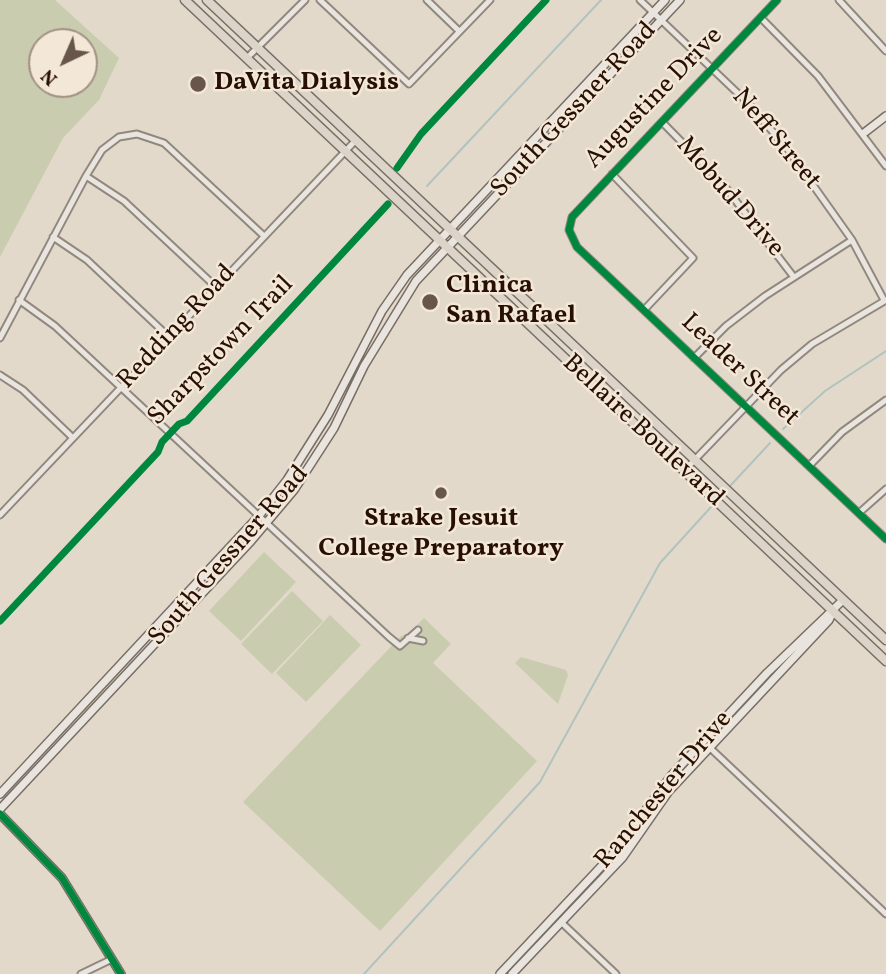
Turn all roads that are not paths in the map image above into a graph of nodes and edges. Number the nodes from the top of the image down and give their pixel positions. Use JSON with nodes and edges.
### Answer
{"nodes":[{"id":1,"x":185,"y":0,"type":"edge"},
{"id":2,"x":304,"y":0,"type":"edge"},
{"id":3,"x":320,"y":0,"type":"edge"},
{"id":4,"x":427,"y":0,"type":"edge"},
{"id":5,"x":490,"y":0,"type":"edge"},
{"id":6,"x":640,"y":0,"type":"edge"},
{"id":7,"x":665,"y":0,"type":"edge"},
{"id":8,"x":680,"y":0,"type":"edge"},
{"id":9,"x":777,"y":0,"type":"edge"},
{"id":10,"x":839,"y":0,"type":"edge"},
{"id":11,"x":207,"y":1,"type":"edge"},
{"id":12,"x":653,"y":12,"type":"junction"},
{"id":13,"x":761,"y":18,"type":"junction"},
{"id":14,"x":661,"y":20,"type":"junction"},
{"id":15,"x":459,"y":31,"type":"junction"},
{"id":16,"x":259,"y":49,"type":"junction"},
{"id":17,"x":886,"y":51,"type":"edge"},
{"id":18,"x":247,"y":58,"type":"junction"},
{"id":19,"x":712,"y":69,"type":"junction"},
{"id":20,"x":584,"y":87,"type":"junction"},
{"id":21,"x":591,"y":94,"type":"junction"},
{"id":22,"x":886,"y":117,"type":"edge"},
{"id":23,"x":662,"y":122,"type":"junction"},
{"id":24,"x":864,"y":133,"type":"junction"},
{"id":25,"x":356,"y":140,"type":"junction"},
{"id":26,"x":345,"y":151,"type":"junction"},
{"id":27,"x":520,"y":154,"type":"junction"},
{"id":28,"x":528,"y":161,"type":"junction"},
{"id":29,"x":886,"y":166,"type":"edge"},
{"id":30,"x":612,"y":174,"type":"junction"},
{"id":31,"x":86,"y":176,"type":"junction"},
{"id":32,"x":569,"y":230,"type":"joint"},
{"id":33,"x":453,"y":232,"type":"junction"},
{"id":34,"x":264,"y":236,"type":"junction"},
{"id":35,"x":53,"y":237,"type":"junction"},
{"id":36,"x":852,"y":240,"type":"junction"},
{"id":37,"x":443,"y":243,"type":"junction"},
{"id":38,"x":793,"y":276,"type":"junction"},
{"id":39,"x":216,"y":287,"type":"junction"},
{"id":40,"x":19,"y":300,"type":"junction"},
{"id":41,"x":885,"y":300,"type":"edge"},
{"id":42,"x":643,"y":310,"type":"junction"},
{"id":43,"x":382,"y":311,"type":"junction"},
{"id":44,"x":392,"y":317,"type":"junction"},
{"id":45,"x":557,"y":331,"type":"junction"},
{"id":46,"x":169,"y":337,"type":"junction"},
{"id":47,"x":0,"y":338,"type":"edge"},
{"id":48,"x":547,"y":341,"type":"junction"},
{"id":49,"x":694,"y":358,"type":"junction"},
{"id":50,"x":0,"y":375,"type":"edge"},
{"id":51,"x":120,"y":388,"type":"junction"},
{"id":52,"x":628,"y":397,"type":"junction"},
{"id":53,"x":886,"y":400,"type":"edge"},
{"id":54,"x":746,"y":406,"type":"junction"},
{"id":55,"x":618,"y":408,"type":"junction"},
{"id":56,"x":73,"y":438,"type":"junction"},
{"id":57,"x":695,"y":460,"type":"junction"},
{"id":58,"x":809,"y":466,"type":"junction"},
{"id":59,"x":684,"y":471,"type":"junction"},
{"id":60,"x":886,"y":489,"type":"edge"},
{"id":61,"x":859,"y":513,"type":"junction"},
{"id":62,"x":0,"y":515,"type":"edge"},
{"id":63,"x":258,"y":517,"type":"junction"},
{"id":64,"x":267,"y":523,"type":"junction"},
{"id":65,"x":886,"y":538,"type":"edge"},
{"id":66,"x":205,"y":574,"type":"junction"},
{"id":67,"x":213,"y":581,"type":"junction"},
{"id":68,"x":843,"y":600,"type":"junction"},
{"id":69,"x":833,"y":611,"type":"junction"},
{"id":70,"x":159,"y":623,"type":"junction"},
{"id":71,"x":418,"y":630,"type":"dead end"},
{"id":72,"x":167,"y":631,"type":"junction"},
{"id":73,"x":408,"y":638,"type":"junction"},
{"id":74,"x":886,"y":639,"type":"edge"},
{"id":75,"x":423,"y":641,"type":"dead end"},
{"id":76,"x":798,"y":648,"type":"junction"},
{"id":77,"x":886,"y":661,"type":"edge"},
{"id":78,"x":114,"y":672,"type":"junction"},
{"id":79,"x":767,"y":673,"type":"junction"},
{"id":80,"x":121,"y":680,"type":"junction"},
{"id":81,"x":774,"y":680,"type":"junction"},
{"id":82,"x":67,"y":723,"type":"junction"},
{"id":83,"x":74,"y":730,"type":"junction"},
{"id":84,"x":703,"y":741,"type":"junction"},
{"id":85,"x":710,"y":748,"type":"junction"},
{"id":86,"x":0,"y":794,"type":"edge"},
{"id":87,"x":654,"y":796,"type":"junction"},
{"id":88,"x":662,"y":800,"type":"junction"},
{"id":89,"x":0,"y":811,"type":"edge"},
{"id":90,"x":605,"y":869,"type":"junction"},
{"id":91,"x":886,"y":914,"type":"edge"},
{"id":92,"x":561,"y":922,"type":"junction"},
{"id":93,"x":543,"y":934,"type":"junction"},
{"id":94,"x":112,"y":959,"type":"junction"},
{"id":95,"x":81,"y":974,"type":"edge"},
{"id":96,"x":121,"y":974,"type":"edge"},
{"id":97,"x":500,"y":974,"type":"edge"},
{"id":98,"x":512,"y":974,"type":"edge"},
{"id":99,"x":616,"y":974,"type":"edge"}],
"edges":[{"from":1,"to":18,"type":"main road","name":"Bellaire Boulevard"},
{"from":2,"to":16,"type":"street"},
{"from":3,"to":15,"type":"street"},
{"from":4,"to":15,"type":"street"},
{"from":5,"to":15,"type":"street"},
{"from":6,"to":12,"type":"street","name":"Neff Street"},
{"from":7,"to":12,"type":"main road","name":"South Gessner Road"},
{"from":8,"to":14,"type":"main road","name":"South Gessner Road"},
{"from":9,"to":13,"type":"street","name":"Augustine Drive"},
{"from":10,"to":17,"type":"street"},
{"from":11,"to":16,"type":"main road","name":"Bellaire Boulevard"},
{"from":12,"to":14,"type":"street","name":"Neff Street"},
{"from":12,"to":20,"type":"main road","name":"South Gessner Road"},
{"from":13,"to":19,"type":"street","name":"Augustine Drive"},
{"from":13,"to":24,"type":"street"},
{"from":14,"to":19,"type":"street","name":"Neff Street"},
{"from":14,"to":21,"type":"main road","name":"South Gessner Road"},
{"from":16,"to":18,"type":"street"},
{"from":16,"to":25,"type":"main road","name":"Bellaire Boulevard"},
{"from":18,"to":26,"type":"main road","name":"Bellaire Boulevard"},
{"from":19,"to":23,"type":"street","name":"Augustine Drive"},
{"from":19,"to":36,"type":"street","name":"Neff Street"},
{"from":20,"to":21,"type":"main road"},
{"from":20,"to":27,"type":"main road","name":"South Gessner Road"},
{"from":21,"to":28,"type":"main road","name":"South Gessner Road"},
{"from":22,"to":24,"type":"main road"},
{"from":23,"to":30,"type":"street","name":"Augustine Drive"},
{"from":23,"to":38,"type":"street","name":"Mobud Drive"},
{"from":24,"to":29,"type":"street"},
{"from":25,"to":26,"type":"street","name":"Redding Road"},
{"from":25,"to":33,"type":"main road","name":"Bellaire Boulevard"},
{"from":26,"to":34,"type":"street","name":"Redding Road"},
{"from":26,"to":37,"type":"main road","name":"Bellaire Boulevard"},
{"from":27,"to":28,"type":"main road"},
{"from":27,"to":33,"type":"main road","name":"South Gessner Road"},
{"from":28,"to":33,"type":"main road","name":"South Gessner Road"},
{"from":30,"to":32,"type":"street","name":"Augustine Drive"},
{"from":30,"to":42,"type":"street"},
{"from":31,"to":34,"type":"street"},
{"from":31,"to":35,"type":"street"},
{"from":31,"to":39,"type":"street"},
{"from":32,"to":42,"type":"street","name":"Leader Street"},
{"from":33,"to":37,"type":"main road","name":"South Gessner Road"},
{"from":33,"to":45,"type":"main road","name":"Bellaire Boulevard"},
{"from":34,"to":39,"type":"street","name":"Redding Road"},
{"from":35,"to":40,"type":"street"},
{"from":35,"to":46,"type":"street"},
{"from":36,"to":38,"type":"street"},
{"from":36,"to":41,"type":"street","name":"Neff Street"},
{"from":37,"to":43,"type":"main road","name":"South Gessner Road"},
{"from":37,"to":44,"type":"main road","name":"South Gessner Road"},
{"from":37,"to":48,"type":"main road","name":"Bellaire Boulevard"},
{"from":38,"to":49,"type":"street"},
{"from":39,"to":46,"type":"street","name":"Redding Road"},
{"from":40,"to":47,"type":"street"},
{"from":40,"to":51,"type":"street"},
{"from":41,"to":54,"type":"street"},
{"from":42,"to":49,"type":"street","name":"Leader Street"},
{"from":43,"to":44,"type":"main road"},
{"from":43,"to":63,"type":"main road","name":"South Gessner Road"},
{"from":44,"to":64,"type":"main road","name":"South Gessner Road"},
{"from":45,"to":48,"type":"main road"},
{"from":45,"to":52,"type":"main road","name":"Bellaire Boulevard"},
{"from":46,"to":51,"type":"street","name":"Redding Road"},
{"from":48,"to":55,"type":"main road","name":"Bellaire Boulevard"},
{"from":49,"to":54,"type":"street","name":"Leader Street"},
{"from":50,"to":56,"type":"street"},
{"from":51,"to":56,"type":"street","name":"Redding Road"},
{"from":51,"to":63,"type":"street"},
{"from":52,"to":55,"type":"main road"},
{"from":52,"to":57,"type":"main road","name":"Bellaire Boulevard"},
{"from":53,"to":58,"type":"street"},
{"from":54,"to":57,"type":"street"},
{"from":54,"to":58,"type":"street","name":"Leader Street"},
{"from":55,"to":59,"type":"main road","name":"Bellaire Boulevard"},
{"from":56,"to":62,"type":"street","name":"Redding Road"},
{"from":57,"to":59,"type":"street"},
{"from":57,"to":68,"type":"main road","name":"Bellaire Boulevard"},
{"from":58,"to":61,"type":"street","name":"Leader Street"},
{"from":59,"to":69,"type":"main road","name":"Bellaire Boulevard"},
{"from":60,"to":61,"type":"street"},
{"from":61,"to":65,"type":"street","name":"Leader Street"},
{"from":63,"to":64,"type":"street"},
{"from":63,"to":66,"type":"main road","name":"South Gessner Road"},
{"from":64,"to":67,"type":"main road","name":"South Gessner Road"},
{"from":64,"to":73,"type":"street"},
{"from":66,"to":67,"type":"main road"},
{"from":66,"to":70,"type":"main road","name":"South Gessner Road"},
{"from":67,"to":72,"type":"main road","name":"South Gessner Road"},
{"from":68,"to":69,"type":"main road","name":"Ranchester Drive"},
{"from":68,"to":74,"type":"main road","name":"Bellaire Boulevard"},
{"from":69,"to":76,"type":"main road","name":"Ranchester Drive"},
{"from":69,"to":77,"type":"main road","name":"Bellaire Boulevard"},
{"from":70,"to":72,"type":"main road"},
{"from":70,"to":78,"type":"main road","name":"South Gessner Road"},
{"from":71,"to":73,"type":"street"},
{"from":72,"to":80,"type":"main road","name":"South Gessner Road"},
{"from":73,"to":75,"type":"street"},
{"from":76,"to":79,"type":"main road","name":"Ranchester Drive"},
{"from":76,"to":81,"type":"main road","name":"Ranchester Drive"},
{"from":78,"to":80,"type":"main road"},
{"from":78,"to":82,"type":"main road","name":"South Gessner Road"},
{"from":79,"to":81,"type":"main road"},
{"from":79,"to":84,"type":"main road","name":"Ranchester Drive"},
{"from":80,"to":83,"type":"main road","name":"South Gessner Road"},
{"from":81,"to":85,"type":"main road","name":"Ranchester Drive"},
{"from":82,"to":83,"type":"main road"},
{"from":82,"to":86,"type":"main road","name":"South Gessner Road"},
{"from":83,"to":89,"type":"main road","name":"South Gessner Road"},
{"from":84,"to":85,"type":"street"},
{"from":84,"to":87,"type":"main road","name":"Ranchester Drive"},
{"from":85,"to":88,"type":"main road","name":"Ranchester Drive"},
{"from":85,"to":91,"type":"street"},
{"from":87,"to":88,"type":"main road"},
{"from":87,"to":90,"type":"main road","name":"Ranchester Drive"},
{"from":88,"to":90,"type":"main road","name":"Ranchester Drive"},
{"from":89,"to":94,"type":"main road"},
{"from":90,"to":92,"type":"main road","name":"Ranchester Drive"},
{"from":90,"to":93,"type":"main road","name":"Ranchester Drive"},
{"from":92,"to":93,"type":"main road","name":"Ranchester Drive"},
{"from":92,"to":99,"type":"street"},
{"from":93,"to":97,"type":"main road","name":"Ranchester Drive"},
{"from":93,"to":98,"type":"main road","name":"Ranchester Drive"},
{"from":94,"to":95,"type":"street"},
{"from":94,"to":96,"type":"main road"}]}
